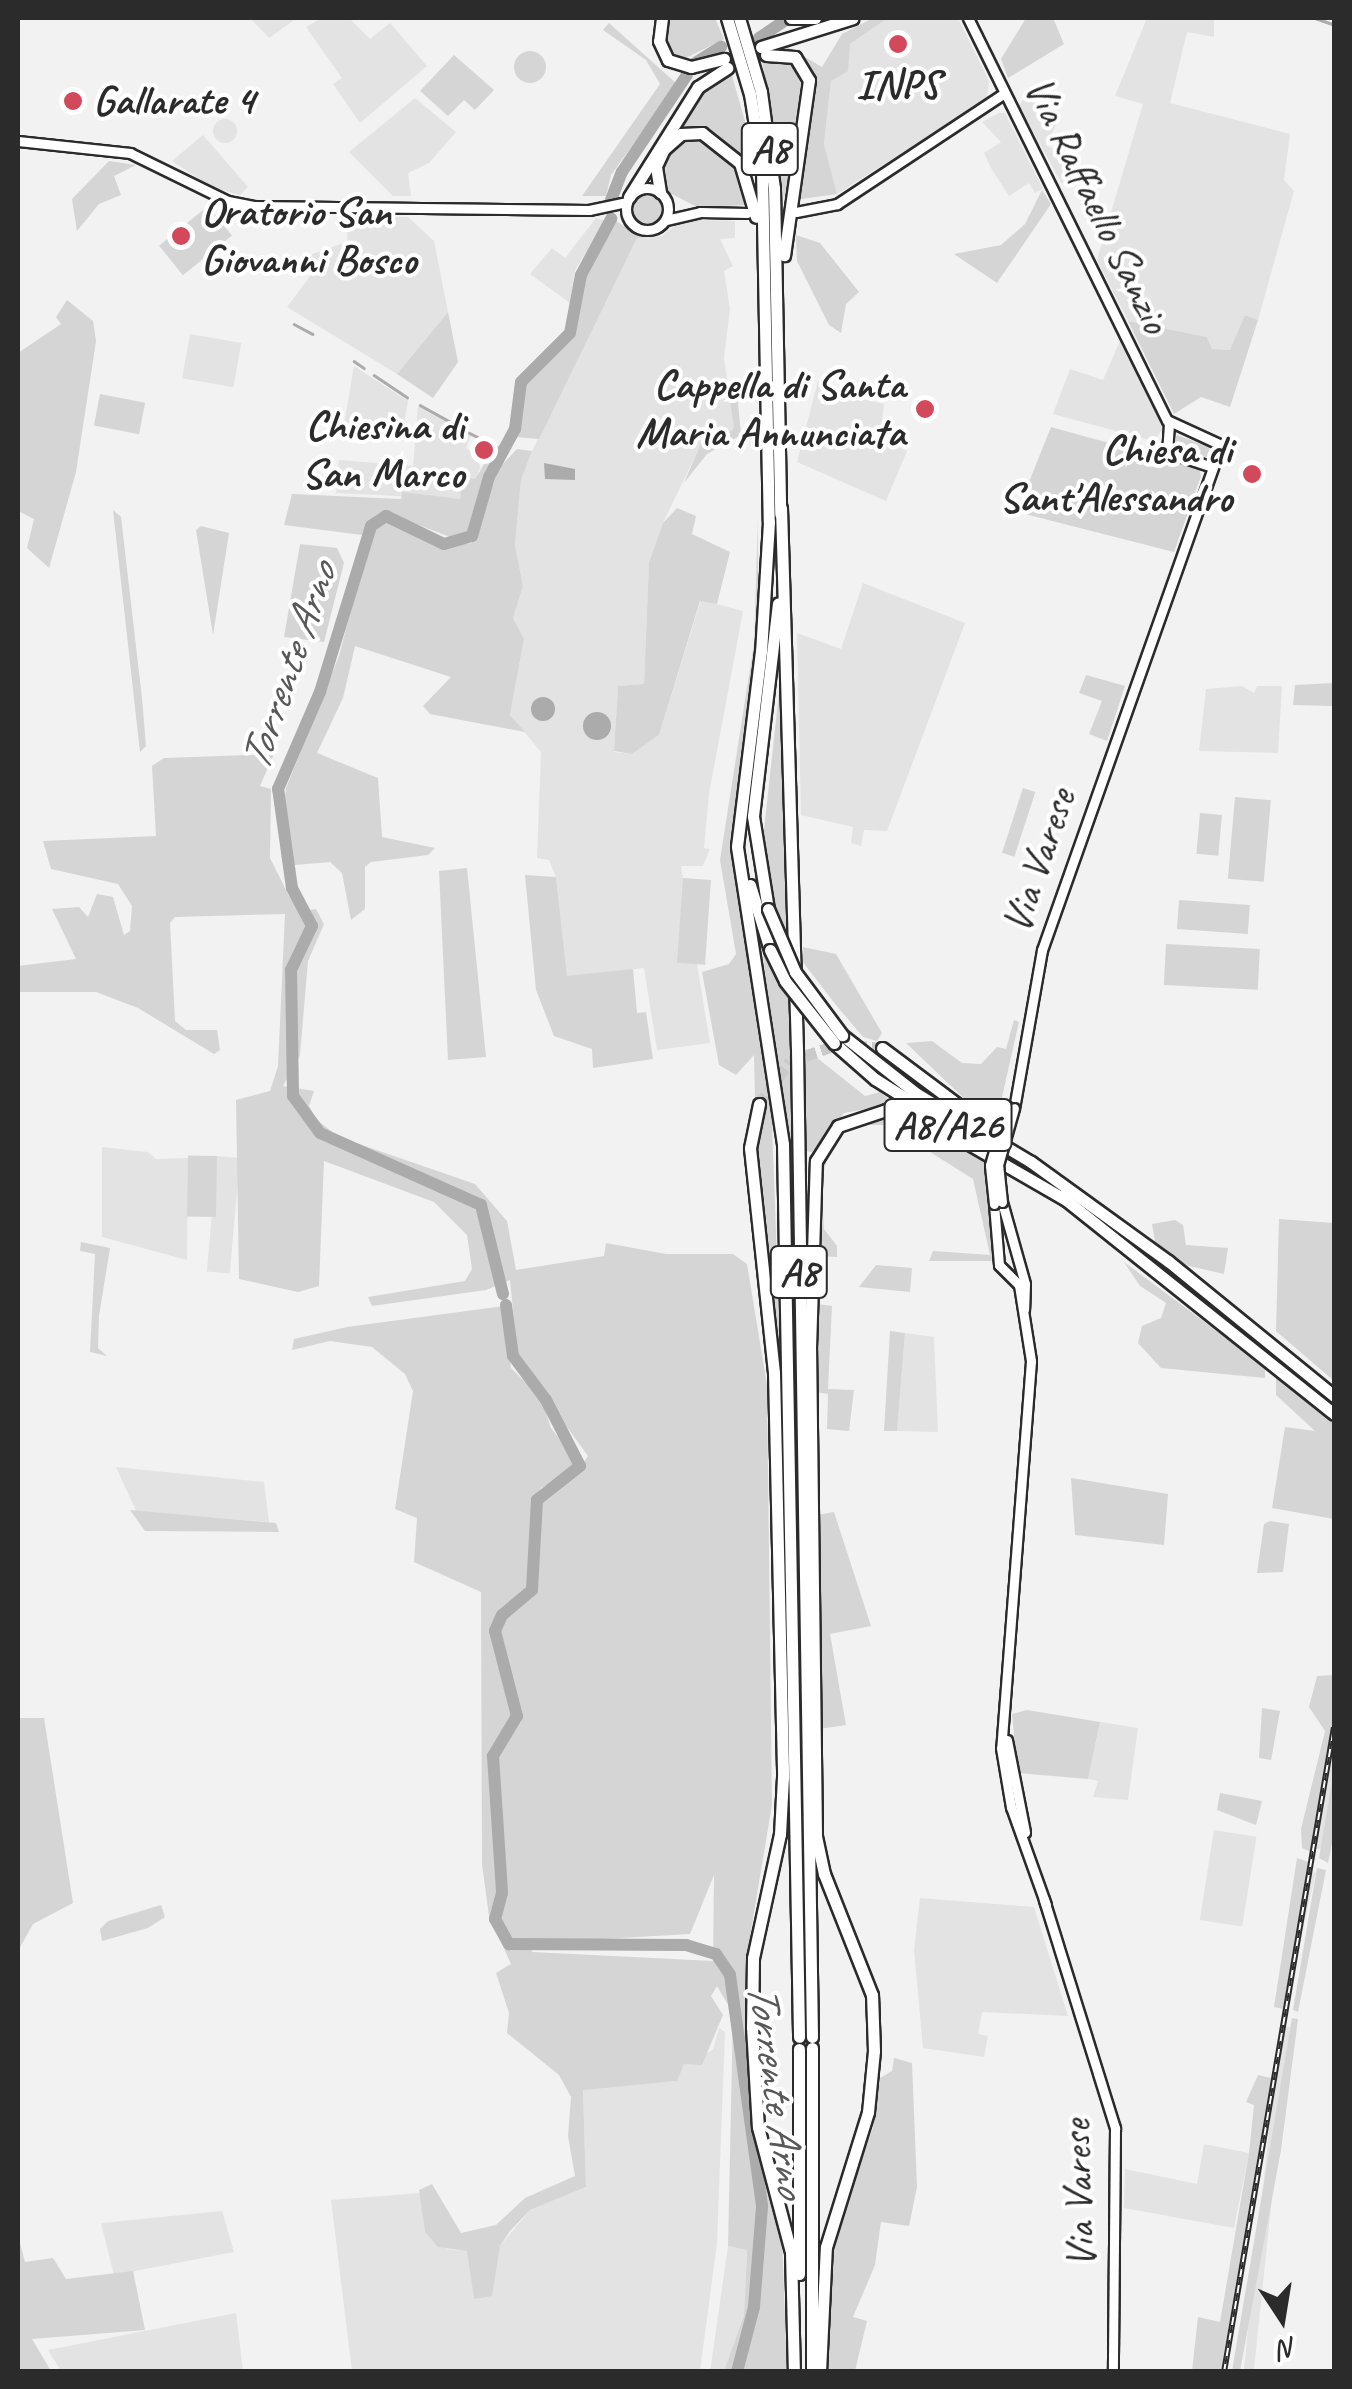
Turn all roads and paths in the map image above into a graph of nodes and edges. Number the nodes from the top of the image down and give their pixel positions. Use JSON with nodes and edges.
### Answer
{"nodes":[{"id":1,"x":662,"y":18,"type":"edge"},
{"id":2,"x":727,"y":18,"type":"edge"},
{"id":3,"x":739,"y":18,"type":"edge"},
{"id":4,"x":791,"y":18,"type":"edge"},
{"id":5,"x":816,"y":18,"type":"edge"},
{"id":6,"x":853,"y":18,"type":"edge"},
{"id":7,"x":968,"y":18,"type":"edge"},
{"id":8,"x":1006,"y":93,"type":"junction"},
{"id":9,"x":18,"y":141,"type":"edge"},
{"id":10,"x":663,"y":197,"type":"junction"},
{"id":11,"x":628,"y":200,"type":"junction"},
{"id":12,"x":589,"y":210,"type":"junction"},
{"id":13,"x":700,"y":212,"type":"junction"},
{"id":14,"x":796,"y":212,"type":"dead end"},
{"id":15,"x":747,"y":213,"type":"dead end"},
{"id":16,"x":627,"y":216,"type":"junction"},
{"id":17,"x":664,"y":221,"type":"junction"},
{"id":18,"x":778,"y":284,"type":"junction"},
{"id":19,"x":767,"y":411,"type":"junction"},
{"id":20,"x":1168,"y":422,"type":"junction"},
{"id":21,"x":1212,"y":467,"type":"junction"},
{"id":22,"x":780,"y":508,"type":"junction"},
{"id":23,"x":741,"y":817,"type":"junction"},
{"id":24,"x":838,"y":1039,"type":"junction"},
{"id":25,"x":882,"y":1048,"type":"tunnel mouth"},
{"id":26,"x":759,"y":1104,"type":"tunnel mouth"},
{"id":27,"x":1031,"y":1162,"type":"junction"},
{"id":28,"x":1066,"y":1200,"type":"junction"},
{"id":29,"x":1012,"y":1260,"type":"junction"},
{"id":30,"x":1010,"y":1274,"type":"junction"},
{"id":31,"x":1024,"y":1309,"type":"junction"},
{"id":32,"x":1334,"y":1396,"type":"edge"},
{"id":33,"x":1334,"y":1414,"type":"edge"},
{"id":34,"x":805,"y":2043,"type":"junction"},
{"id":35,"x":797,"y":2372,"type":"edge"},
{"id":36,"x":816,"y":2372,"type":"edge"},
{"id":37,"x":1113,"y":2372,"type":"edge"}],
"edges":[{"from":1,"to":11,"type":"highway"},
{"from":2,"to":19,"type":"highway","number":"A8"},
{"from":3,"to":18,"type":"highway","number":"A8"},
{"from":4,"to":5,"type":"highway"},
{"from":6,"to":18,"type":"highway"},
{"from":7,"to":8,"type":"main road","name":"Via Raffaello Sanzio"},
{"from":8,"to":14,"type":"main road"},
{"from":8,"to":20,"type":"main road","name":"Via Raffaello Sanzio"},
{"from":9,"to":12,"type":"main road"},
{"from":10,"to":11,"type":"main road"},
{"from":10,"to":13,"type":"main road"},
{"from":10,"to":17,"type":"main road"},
{"from":10,"to":19,"type":"highway"},
{"from":11,"to":12,"type":"main road"},
{"from":11,"to":16,"type":"main road"},
{"from":12,"to":16,"type":"main road"},
{"from":13,"to":15,"type":"main road"},
{"from":13,"to":17,"type":"main road"},
{"from":16,"to":17,"type":"main road"},
{"from":18,"to":22,"type":"highway","number":"A8"},
{"from":19,"to":23,"type":"highway","number":"A8"},
{"from":20,"to":21,"type":"main road","name":"Via Raffaello Sanzio"},
{"from":20,"to":21,"type":"main road","name":"Via Varese"},
{"from":21,"to":29,"type":"main road","name":"Via Varese","bridge":true},
{"from":22,"to":24,"type":"highway","bridge":true},
{"from":22,"to":34,"type":"highway","number":"A8"},
{"from":23,"to":24,"type":"highway","bridge":true},
{"from":23,"to":34,"type":"highway","number":"A8"},
{"from":24,"to":27,"type":"highway"},
{"from":24,"to":28,"type":"highway","number":"A8/A26"},
{"from":25,"to":27,"type":"highway"},
{"from":26,"to":35,"type":"highway"},
{"from":27,"to":32,"type":"highway","number":"A8/A26"},
{"from":28,"to":33,"type":"highway","number":"A8/A26"},
{"from":28,"to":36,"type":"highway"},
{"from":29,"to":30,"type":"main road"},
{"from":29,"to":30,"type":"main road","name":"Via Varese"},
{"from":29,"to":31,"type":"main road","name":"Via Varese"},
{"from":30,"to":31,"type":"main road","name":"Via Varese"},
{"from":31,"to":37,"type":"main road","name":"Via Varese"},
{"from":34,"to":35,"type":"highway","number":"A8"},
{"from":34,"to":36,"type":"highway","number":"A8"}]}
